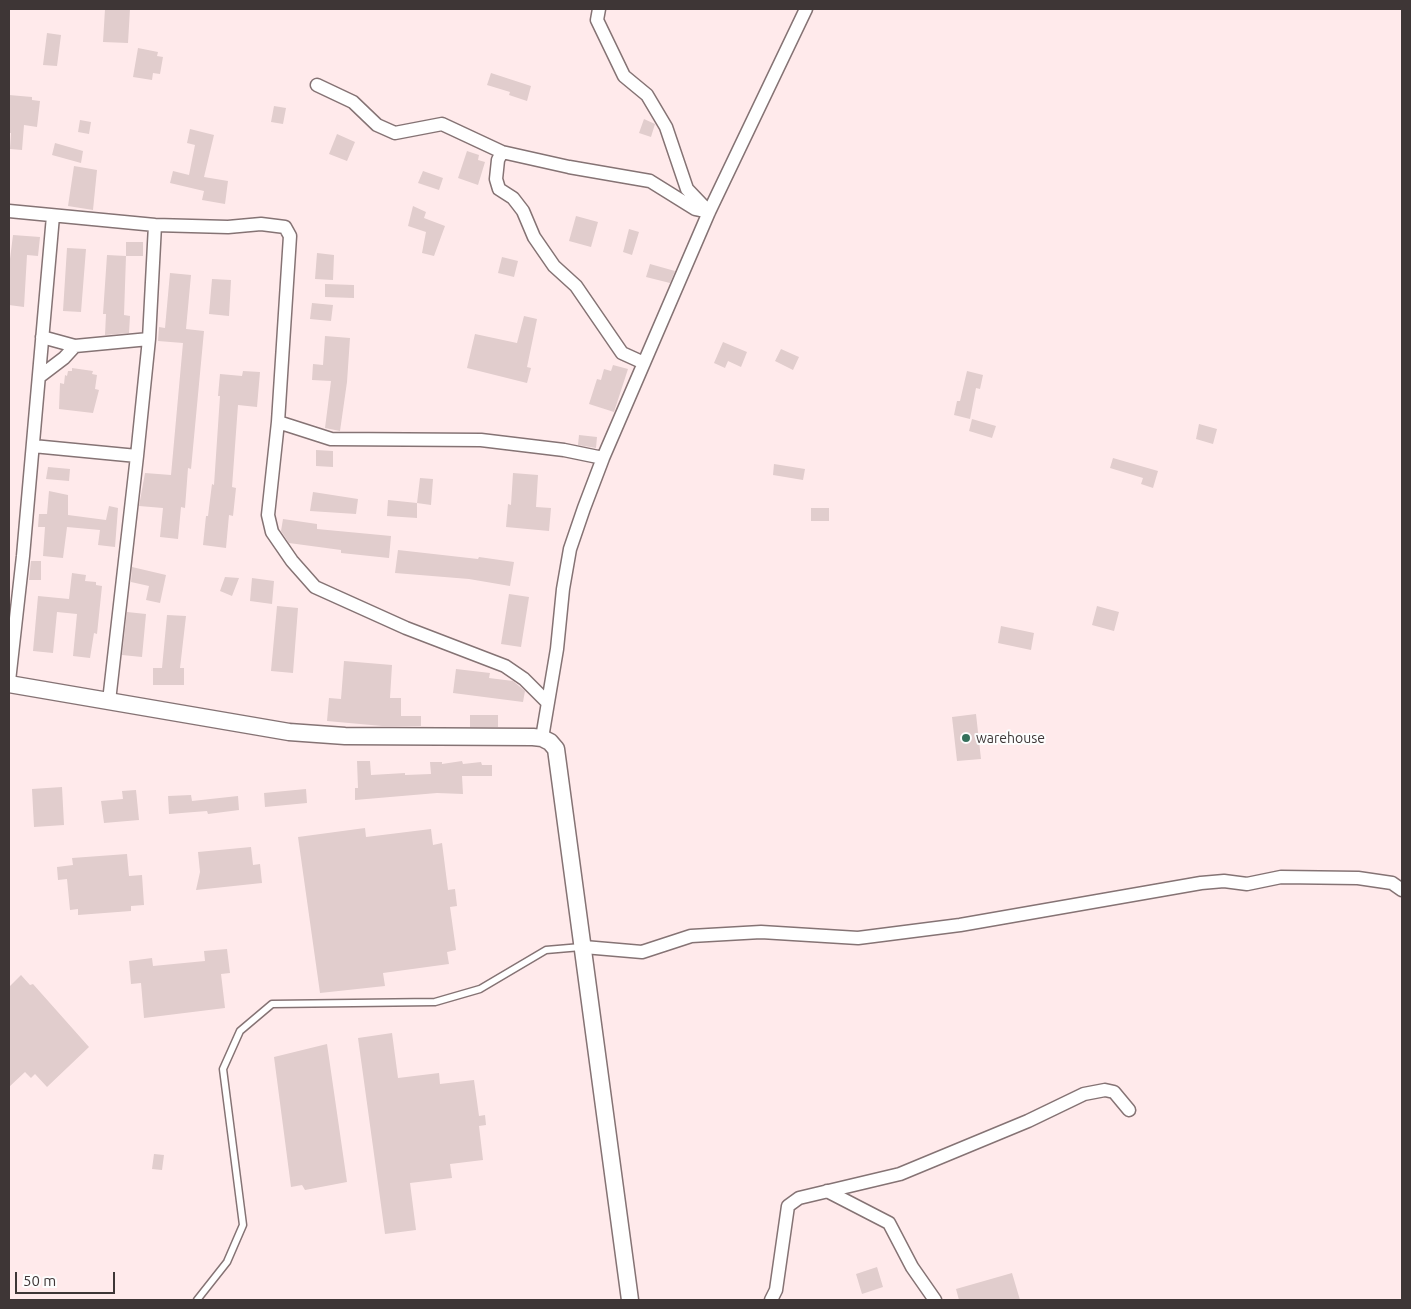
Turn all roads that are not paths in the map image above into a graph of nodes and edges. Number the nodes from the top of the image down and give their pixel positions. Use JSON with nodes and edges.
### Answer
{"nodes":[{"id":1,"x":599,"y":9,"type":"edge"},
{"id":2,"x":806,"y":9,"type":"edge"},
{"id":3,"x":317,"y":85,"type":"dead end"},
{"id":4,"x":502,"y":152,"type":"junction"},
{"id":5,"x":9,"y":211,"type":"edge"},
{"id":6,"x":709,"y":212,"type":"junction"},
{"id":7,"x":53,"y":216,"type":"junction"},
{"id":8,"x":155,"y":225,"type":"junction"},
{"id":9,"x":42,"y":337,"type":"junction"},
{"id":10,"x":148,"y":339,"type":"junction"},
{"id":11,"x":75,"y":346,"type":"junction"},
{"id":12,"x":644,"y":363,"type":"junction"},
{"id":13,"x":39,"y":377,"type":"junction"},
{"id":14,"x":278,"y":422,"type":"junction"},
{"id":15,"x":33,"y":446,"type":"junction"},
{"id":16,"x":137,"y":456,"type":"junction"},
{"id":17,"x":603,"y":458,"type":"junction"},
{"id":18,"x":9,"y":683,"type":"edge"},
{"id":19,"x":109,"y":701,"type":"junction"},
{"id":20,"x":548,"y":702,"type":"junction"},
{"id":21,"x":542,"y":738,"type":"junction"},
{"id":22,"x":1402,"y":890,"type":"edge"},
{"id":23,"x":584,"y":947,"type":"junction"},
{"id":24,"x":1128,"y":1110,"type":"dead end"},
{"id":25,"x":827,"y":1191,"type":"junction"},
{"id":26,"x":197,"y":1300,"type":"edge"},
{"id":27,"x":630,"y":1300,"type":"edge"},
{"id":28,"x":771,"y":1300,"type":"edge"},
{"id":29,"x":935,"y":1300,"type":"edge"}],
"edges":[{"from":1,"to":6,"type":"street"},
{"from":2,"to":6,"type":"street"},
{"from":3,"to":4,"type":"street"},
{"from":4,"to":6,"type":"street"},
{"from":4,"to":12,"type":"street"},
{"from":5,"to":7,"type":"street"},
{"from":6,"to":12,"type":"street"},
{"from":7,"to":8,"type":"street"},
{"from":7,"to":9,"type":"street"},
{"from":8,"to":10,"type":"street"},
{"from":8,"to":14,"type":"street"},
{"from":9,"to":11,"type":"street"},
{"from":9,"to":13,"type":"street"},
{"from":10,"to":11,"type":"street"},
{"from":10,"to":16,"type":"street"},
{"from":11,"to":13,"type":"street"},
{"from":12,"to":17,"type":"street"},
{"from":13,"to":15,"type":"street"},
{"from":14,"to":17,"type":"street"},
{"from":14,"to":20,"type":"street"},
{"from":15,"to":16,"type":"street"},
{"from":15,"to":18,"type":"street"},
{"from":16,"to":19,"type":"street"},
{"from":17,"to":20,"type":"street"},
{"from":18,"to":19,"type":"street"},
{"from":19,"to":21,"type":"street"},
{"from":20,"to":21,"type":"street"},
{"from":21,"to":23,"type":"street"},
{"from":22,"to":23,"type":"street"},
{"from":23,"to":26,"type":"lane"},
{"from":23,"to":27,"type":"street"},
{"from":24,"to":25,"type":"street"},
{"from":25,"to":28,"type":"street"},
{"from":25,"to":29,"type":"street"}]}
